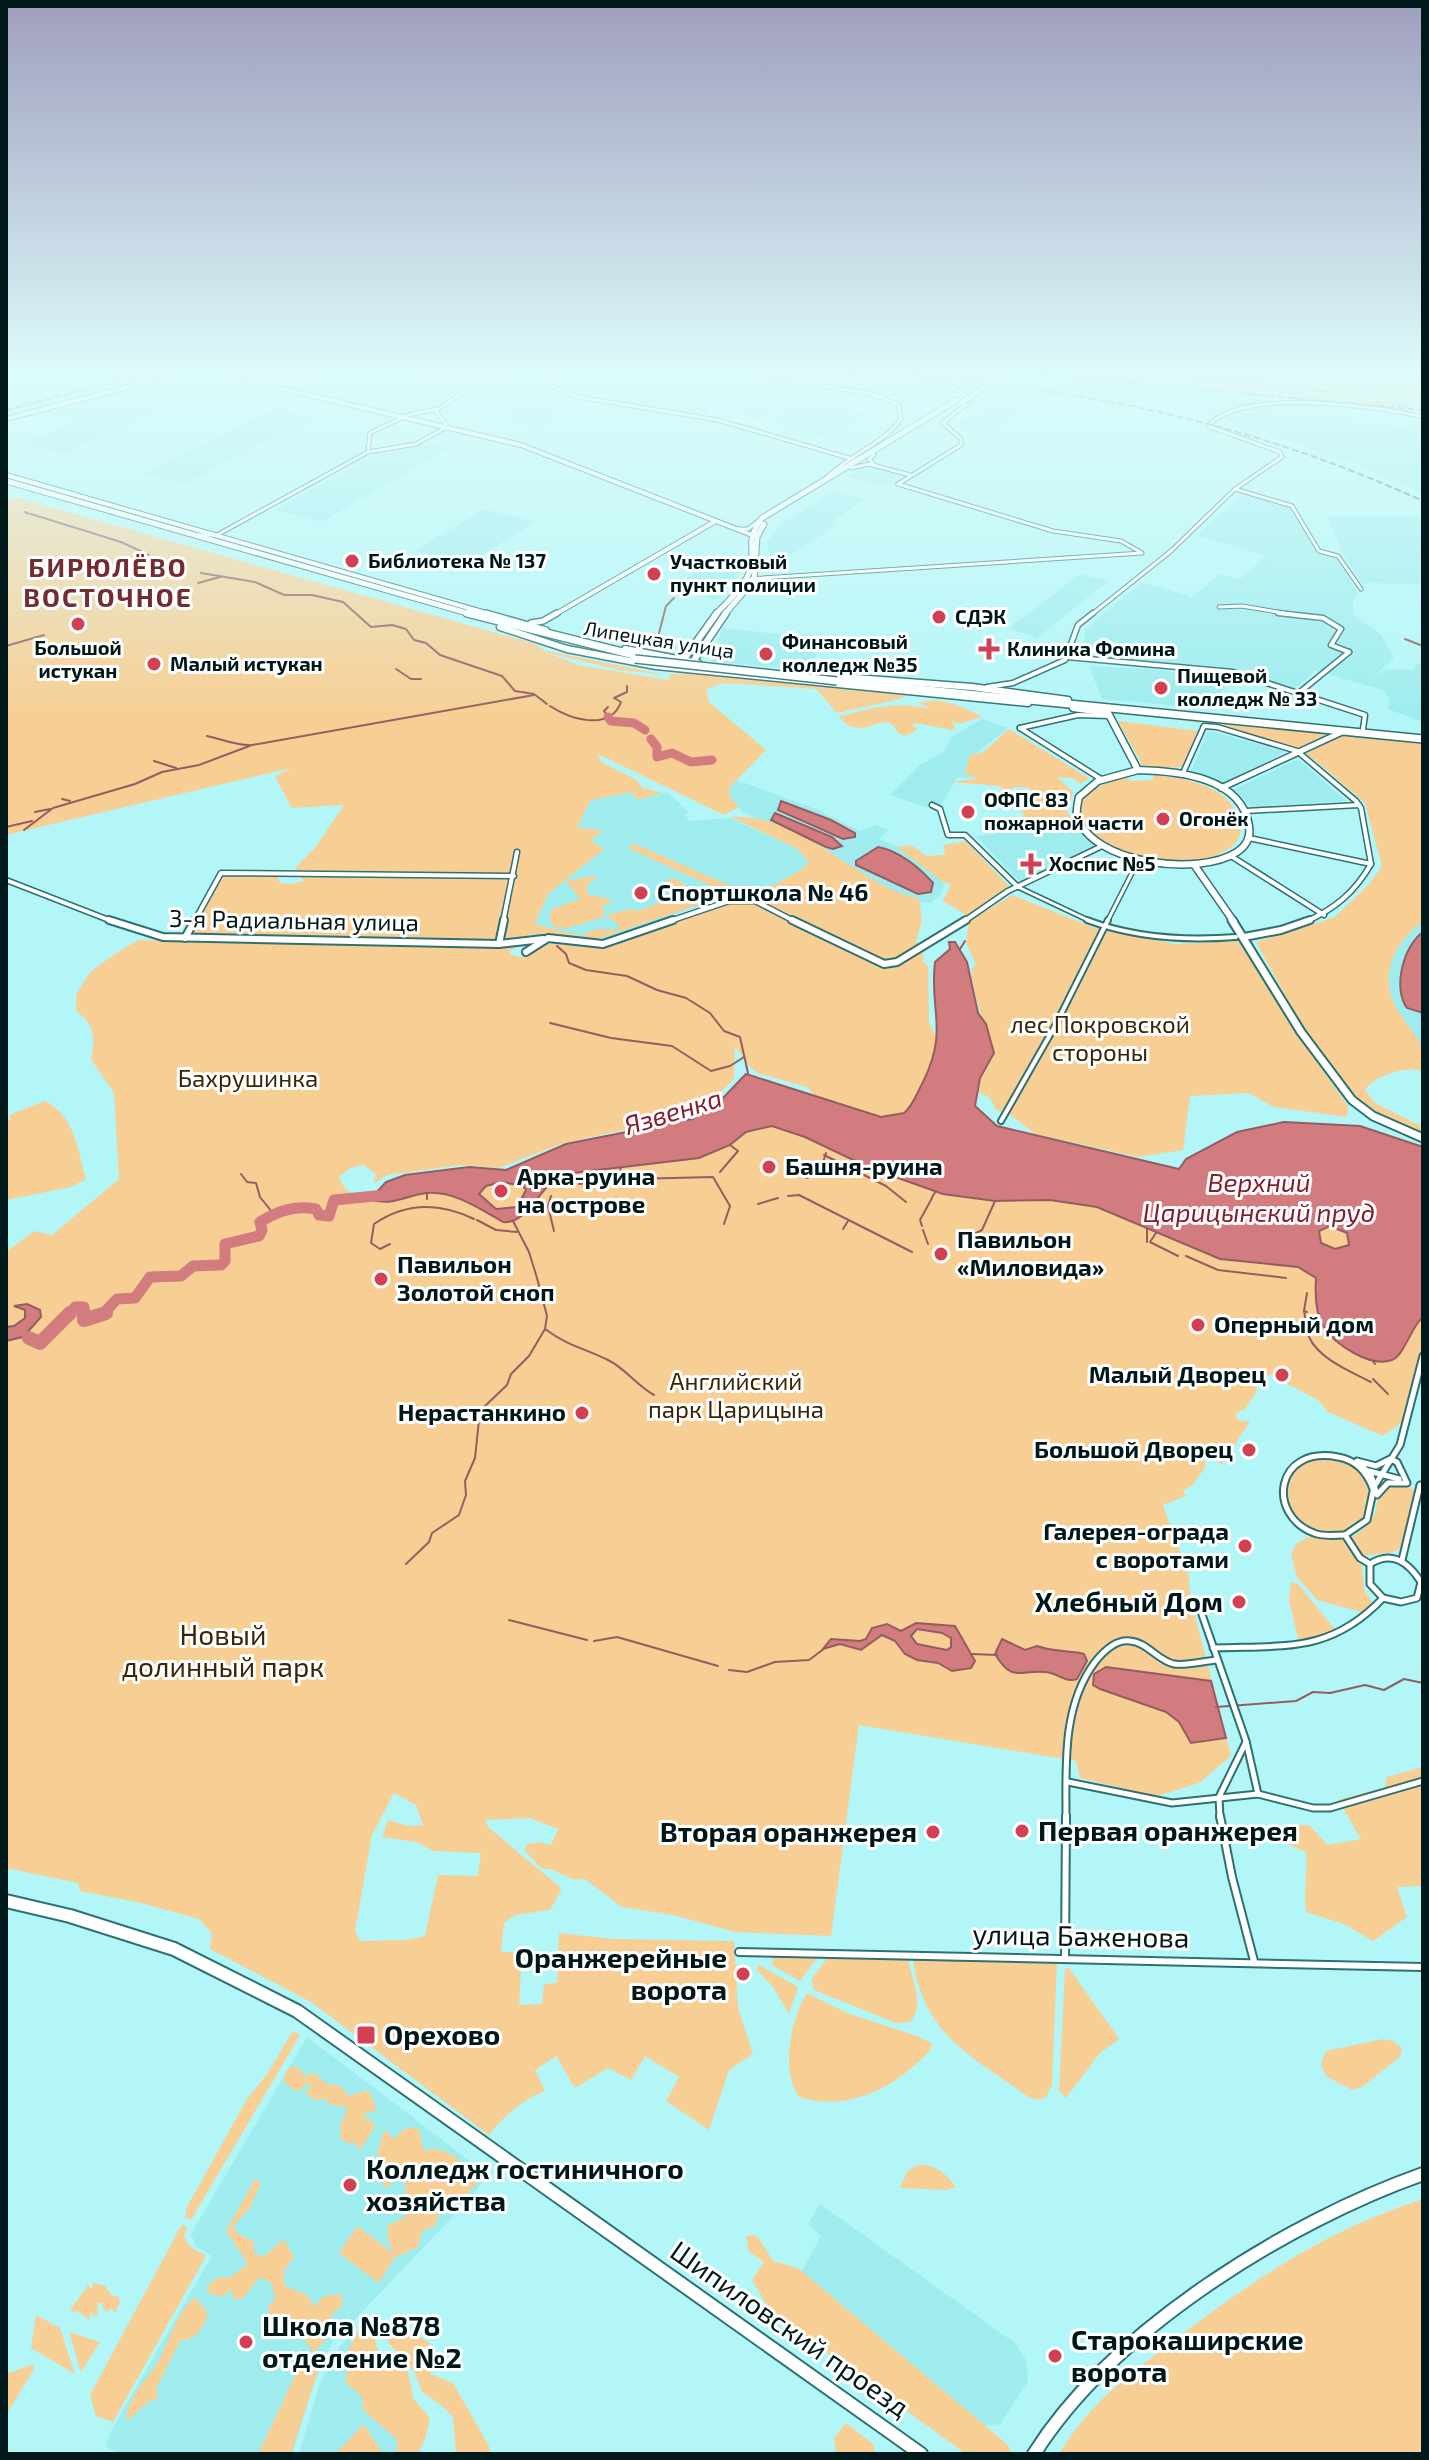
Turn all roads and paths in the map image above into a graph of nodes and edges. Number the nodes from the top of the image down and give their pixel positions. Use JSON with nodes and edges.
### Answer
{"nodes":[{"id":1,"x":36,"y":489,"type":"edge"},
{"id":2,"x":37,"y":489,"type":"edge"},
{"id":3,"x":41,"y":489,"type":"edge"},
{"id":4,"x":305,"y":489,"type":"edge"},
{"id":5,"x":632,"y":489,"type":"edge"},
{"id":6,"x":808,"y":489,"type":"edge"},
{"id":7,"x":816,"y":489,"type":"edge"},
{"id":8,"x":914,"y":489,"type":"edge"},
{"id":9,"x":1235,"y":489,"type":"joint"},
{"id":10,"x":136,"y":513,"type":"junction"},
{"id":11,"x":761,"y":519,"type":"junction"},
{"id":12,"x":147,"y":522,"type":"junction"},
{"id":13,"x":714,"y":522,"type":"junction"},
{"id":14,"x":723,"y":526,"type":"junction"},
{"id":15,"x":753,"y":536,"type":"junction"},
{"id":16,"x":218,"y":539,"type":"junction"},
{"id":17,"x":1135,"y":552,"type":"junction"},
{"id":18,"x":1160,"y":559,"type":"junction"},
{"id":19,"x":757,"y":569,"type":"junction"},
{"id":20,"x":751,"y":579,"type":"junction"},
{"id":21,"x":776,"y":579,"type":"junction"},
{"id":22,"x":1361,"y":589,"type":"dead end"},
{"id":23,"x":1219,"y":607,"type":"dead end"},
{"id":24,"x":543,"y":621,"type":"junction"},
{"id":25,"x":523,"y":622,"type":"junction"},
{"id":26,"x":503,"y":626,"type":"junction"},
{"id":27,"x":545,"y":629,"type":"junction"},
{"id":28,"x":561,"y":634,"type":"junction"},
{"id":29,"x":1070,"y":649,"type":"junction"},
{"id":30,"x":654,"y":655,"type":"junction"},
{"id":31,"x":1067,"y":657,"type":"junction"},
{"id":32,"x":1079,"y":658,"type":"junction"},
{"id":33,"x":683,"y":660,"type":"junction"},
{"id":34,"x":693,"y":662,"type":"junction"},
{"id":35,"x":1061,"y":663,"type":"junction"},
{"id":36,"x":645,"y":664,"type":"junction"},
{"id":37,"x":677,"y":669,"type":"junction"},
{"id":38,"x":687,"y":670,"type":"junction"},
{"id":39,"x":835,"y":680,"type":"junction"},
{"id":40,"x":1013,"y":683,"type":"junction"},
{"id":41,"x":972,"y":687,"type":"junction"},
{"id":42,"x":1017,"y":692,"type":"junction"},
{"id":43,"x":1300,"y":692,"type":"junction"},
{"id":44,"x":1068,"y":702,"type":"junction"},
{"id":45,"x":1039,"y":704,"type":"junction"},
{"id":46,"x":1106,"y":711,"type":"junction"},
{"id":47,"x":1320,"y":729,"type":"junction"},
{"id":48,"x":1363,"y":729,"type":"junction"},
{"id":49,"x":1346,"y":731,"type":"junction"},
{"id":50,"x":1423,"y":736,"type":"edge"},
{"id":51,"x":1328,"y":737,"type":"junction"},
{"id":52,"x":1297,"y":751,"type":"junction"},
{"id":53,"x":1138,"y":770,"type":"junction"},
{"id":54,"x":1183,"y":773,"type":"junction"},
{"id":55,"x":1101,"y":779,"type":"junction"},
{"id":56,"x":1221,"y":788,"type":"junction"},
{"id":57,"x":932,"y":805,"type":"dead end"},
{"id":58,"x":1359,"y":805,"type":"junction"},
{"id":59,"x":1246,"y":811,"type":"junction"},
{"id":60,"x":1249,"y":838,"type":"junction"},
{"id":61,"x":1102,"y":846,"type":"junction"},
{"id":62,"x":517,"y":852,"type":"dead end"},
{"id":63,"x":1231,"y":856,"type":"junction"},
{"id":64,"x":1371,"y":864,"type":"junction"},
{"id":65,"x":1136,"y":865,"type":"dead end"},
{"id":66,"x":1195,"y":866,"type":"junction"},
{"id":67,"x":514,"y":876,"type":"junction"},
{"id":68,"x":6,"y":880,"type":"edge"},
{"id":69,"x":1018,"y":887,"type":"junction"},
{"id":70,"x":1324,"y":915,"type":"junction"},
{"id":71,"x":1106,"y":926,"type":"junction"},
{"id":72,"x":1240,"y":937,"type":"junction"},
{"id":73,"x":185,"y":938,"type":"junction"},
{"id":74,"x":543,"y":939,"type":"junction"},
{"id":75,"x":499,"y":944,"type":"junction"},
{"id":76,"x":526,"y":952,"type":"dead end"},
{"id":77,"x":1001,"y":1121,"type":"dead end"},
{"id":78,"x":1423,"y":1138,"type":"edge"},
{"id":79,"x":1423,"y":1356,"type":"edge"},
{"id":80,"x":1394,"y":1460,"type":"junction"},
{"id":81,"x":1365,"y":1470,"type":"junction"},
{"id":82,"x":1383,"y":1475,"type":"junction"},
{"id":83,"x":1407,"y":1481,"type":"junction"},
{"id":84,"x":1421,"y":1487,"type":"edge"},
{"id":85,"x":1374,"y":1488,"type":"junction"},
{"id":86,"x":1345,"y":1535,"type":"junction"},
{"id":87,"x":1402,"y":1560,"type":"junction"},
{"id":88,"x":1370,"y":1564,"type":"junction"},
{"id":89,"x":1383,"y":1598,"type":"junction"},
{"id":90,"x":1198,"y":1603,"type":"dead end"},
{"id":91,"x":1213,"y":1648,"type":"junction"},
{"id":92,"x":1217,"y":1660,"type":"junction"},
{"id":93,"x":1246,"y":1741,"type":"junction"},
{"id":94,"x":1423,"y":1781,"type":"edge"},
{"id":95,"x":1068,"y":1782,"type":"junction"},
{"id":96,"x":1258,"y":1794,"type":"junction"},
{"id":97,"x":1218,"y":1799,"type":"junction"},
{"id":98,"x":6,"y":1901,"type":"edge"},
{"id":99,"x":739,"y":1952,"type":"dead end"},
{"id":100,"x":1065,"y":1958,"type":"junction"},
{"id":101,"x":1254,"y":1961,"type":"junction"},
{"id":102,"x":1423,"y":1967,"type":"edge"},
{"id":103,"x":1423,"y":2174,"type":"edge"},
{"id":104,"x":921,"y":2454,"type":"edge"},
{"id":105,"x":1034,"y":2454,"type":"edge"}],
"edges":[{"from":1,"to":12,"type":"main road","name":"Липецкая улица"},
{"from":2,"to":26,"type":"main road","name":"Липецкая улица"},
{"from":3,"to":10,"type":"street"},
{"from":4,"to":16,"type":"street"},
{"from":5,"to":13,"type":"street"},
{"from":6,"to":11,"type":"main road"},
{"from":7,"to":15,"type":"main road"},
{"from":8,"to":17,"type":"street"},
{"from":9,"to":18,"type":"street"},
{"from":9,"to":22,"type":"street"},
{"from":10,"to":12,"type":"street"},
{"from":10,"to":16,"type":"street"},
{"from":11,"to":14,"type":"street"},
{"from":11,"to":15,"type":"main road"},
{"from":12,"to":16,"type":"main road","name":"Липецкая улица"},
{"from":13,"to":14,"type":"street"},
{"from":13,"to":24,"type":"street"},
{"from":14,"to":15,"type":"street"},
{"from":15,"to":19,"type":"main road"},
{"from":15,"to":20,"type":"main road"},
{"from":16,"to":25,"type":"street"},
{"from":16,"to":26,"type":"main road","name":"Липецкая улица"},
{"from":17,"to":18,"type":"street"},
{"from":17,"to":21,"type":"street"},
{"from":18,"to":29,"type":"street"},
{"from":19,"to":20,"type":"main road"},
{"from":19,"to":21,"type":"street"},
{"from":20,"to":21,"type":"street"},
{"from":20,"to":33,"type":"main road"},
{"from":20,"to":34,"type":"main road"},
{"from":23,"to":43,"type":"street"},
{"from":24,"to":25,"type":"street"},
{"from":24,"to":27,"type":"street"},
{"from":25,"to":27,"type":"street"},
{"from":26,"to":28,"type":"main road"},
{"from":26,"to":36,"type":"main road"},
{"from":26,"to":39,"type":"main road","name":"Липецкая улица","bridge":true},
{"from":27,"to":28,"type":"street"},
{"from":28,"to":30,"type":"main road"},
{"from":29,"to":31,"type":"street"},
{"from":29,"to":32,"type":"street"},
{"from":30,"to":33,"type":"main road"},
{"from":30,"to":36,"type":"street"},
{"from":31,"to":32,"type":"street"},
{"from":31,"to":35,"type":"street"},
{"from":32,"to":35,"type":"street"},
{"from":32,"to":43,"type":"street"},
{"from":33,"to":34,"type":"main road"},
{"from":33,"to":37,"type":"main road"},
{"from":34,"to":38,"type":"main road"},
{"from":34,"to":39,"type":"main road"},
{"from":35,"to":40,"type":"street"},
{"from":36,"to":37,"type":"main road"},
{"from":37,"to":38,"type":"main road"},
{"from":38,"to":39,"type":"main road"},
{"from":39,"to":41,"type":"main road"},
{"from":39,"to":44,"type":"main road","name":"Липецкая улица"},
{"from":39,"to":45,"type":"main road"},
{"from":40,"to":41,"type":"street"},
{"from":40,"to":42,"type":"street"},
{"from":41,"to":42,"type":"main road"},
{"from":42,"to":44,"type":"main road"},
{"from":43,"to":48,"type":"street"},
{"from":44,"to":45,"type":"main road"},
{"from":44,"to":46,"type":"main road","name":"Липецкая улица"},
{"from":45,"to":46,"type":"main road"},
{"from":46,"to":47,"type":"main road","name":"Липецкая улица"},
{"from":46,"to":48,"type":"main road","name":"Липецкая улица"},
{"from":46,"to":53,"type":"main road"},
{"from":46,"to":55,"type":"street"},
{"from":47,"to":49,"type":"main road","name":"Липецкая улица"},
{"from":47,"to":51,"type":"street"},
{"from":48,"to":50,"type":"main road","name":"Липецкая улица"},
{"from":49,"to":50,"type":"main road","name":"Липецкая улица"},
{"from":49,"to":51,"type":"street"},
{"from":51,"to":52,"type":"street"},
{"from":52,"to":54,"type":"street"},
{"from":52,"to":56,"type":"street"},
{"from":52,"to":58,"type":"street"},
{"from":53,"to":54,"type":"main road"},
{"from":53,"to":55,"type":"main road"},
{"from":54,"to":56,"type":"main road"},
{"from":55,"to":61,"type":"main road"},
{"from":56,"to":59,"type":"main road"},
{"from":57,"to":69,"type":"street"},
{"from":58,"to":59,"type":"street"},
{"from":58,"to":64,"type":"street"},
{"from":59,"to":60,"type":"main road"},
{"from":60,"to":63,"type":"main road"},
{"from":60,"to":64,"type":"street"},
{"from":61,"to":66,"type":"main road"},
{"from":61,"to":69,"type":"street","name":"3-я Радиальная улица"},
{"from":62,"to":67,"type":"street"},
{"from":63,"to":66,"type":"main road"},
{"from":63,"to":70,"type":"street"},
{"from":64,"to":70,"type":"street"},
{"from":65,"to":71,"type":"street"},
{"from":66,"to":72,"type":"main road"},
{"from":67,"to":73,"type":"street"},
{"from":67,"to":75,"type":"street"},
{"from":68,"to":73,"type":"street","name":"3-я Радиальная улица"},
{"from":69,"to":71,"type":"street"},
{"from":69,"to":74,"type":"street","name":"3-я Радиальная улица"},
{"from":70,"to":72,"type":"street"},
{"from":71,"to":72,"type":"street"},
{"from":71,"to":77,"type":"street"},
{"from":72,"to":78,"type":"main road"},
{"from":73,"to":75,"type":"street","name":"3-я Радиальная улица"},
{"from":74,"to":75,"type":"street","name":"3-я Радиальная улица"},
{"from":74,"to":76,"type":"street"},
{"from":79,"to":80,"type":"street"},
{"from":80,"to":81,"type":"street"},
{"from":80,"to":82,"type":"street"},
{"from":80,"to":83,"type":"street"},
{"from":81,"to":82,"type":"street"},
{"from":81,"to":85,"type":"street"},
{"from":81,"to":86,"type":"street"},
{"from":82,"to":83,"type":"street"},
{"from":82,"to":85,"type":"street"},
{"from":83,"to":84,"type":"street"},
{"from":83,"to":85,"type":"street"},
{"from":84,"to":87,"type":"street"},
{"from":85,"to":86,"type":"street"},
{"from":86,"to":88,"type":"street"},
{"from":87,"to":88,"type":"street"},
{"from":87,"to":89,"type":"street"},
{"from":88,"to":89,"type":"street"},
{"from":89,"to":91,"type":"street"},
{"from":90,"to":91,"type":"street"},
{"from":91,"to":92,"type":"street"},
{"from":92,"to":93,"type":"street"},
{"from":92,"to":95,"type":"street"},
{"from":93,"to":96,"type":"street"},
{"from":93,"to":97,"type":"street"},
{"from":94,"to":96,"type":"street"},
{"from":95,"to":97,"type":"street"},
{"from":95,"to":100,"type":"street"},
{"from":96,"to":97,"type":"street"},
{"from":97,"to":101,"type":"street"},
{"from":98,"to":104,"type":"main road","name":"Шипиловский проезд"},
{"from":99,"to":100,"type":"street","name":"улица Баженова"},
{"from":100,"to":101,"type":"street","name":"улица Баженова"},
{"from":101,"to":102,"type":"street","name":"улица Баженова"},
{"from":103,"to":105,"type":"main road"}]}
